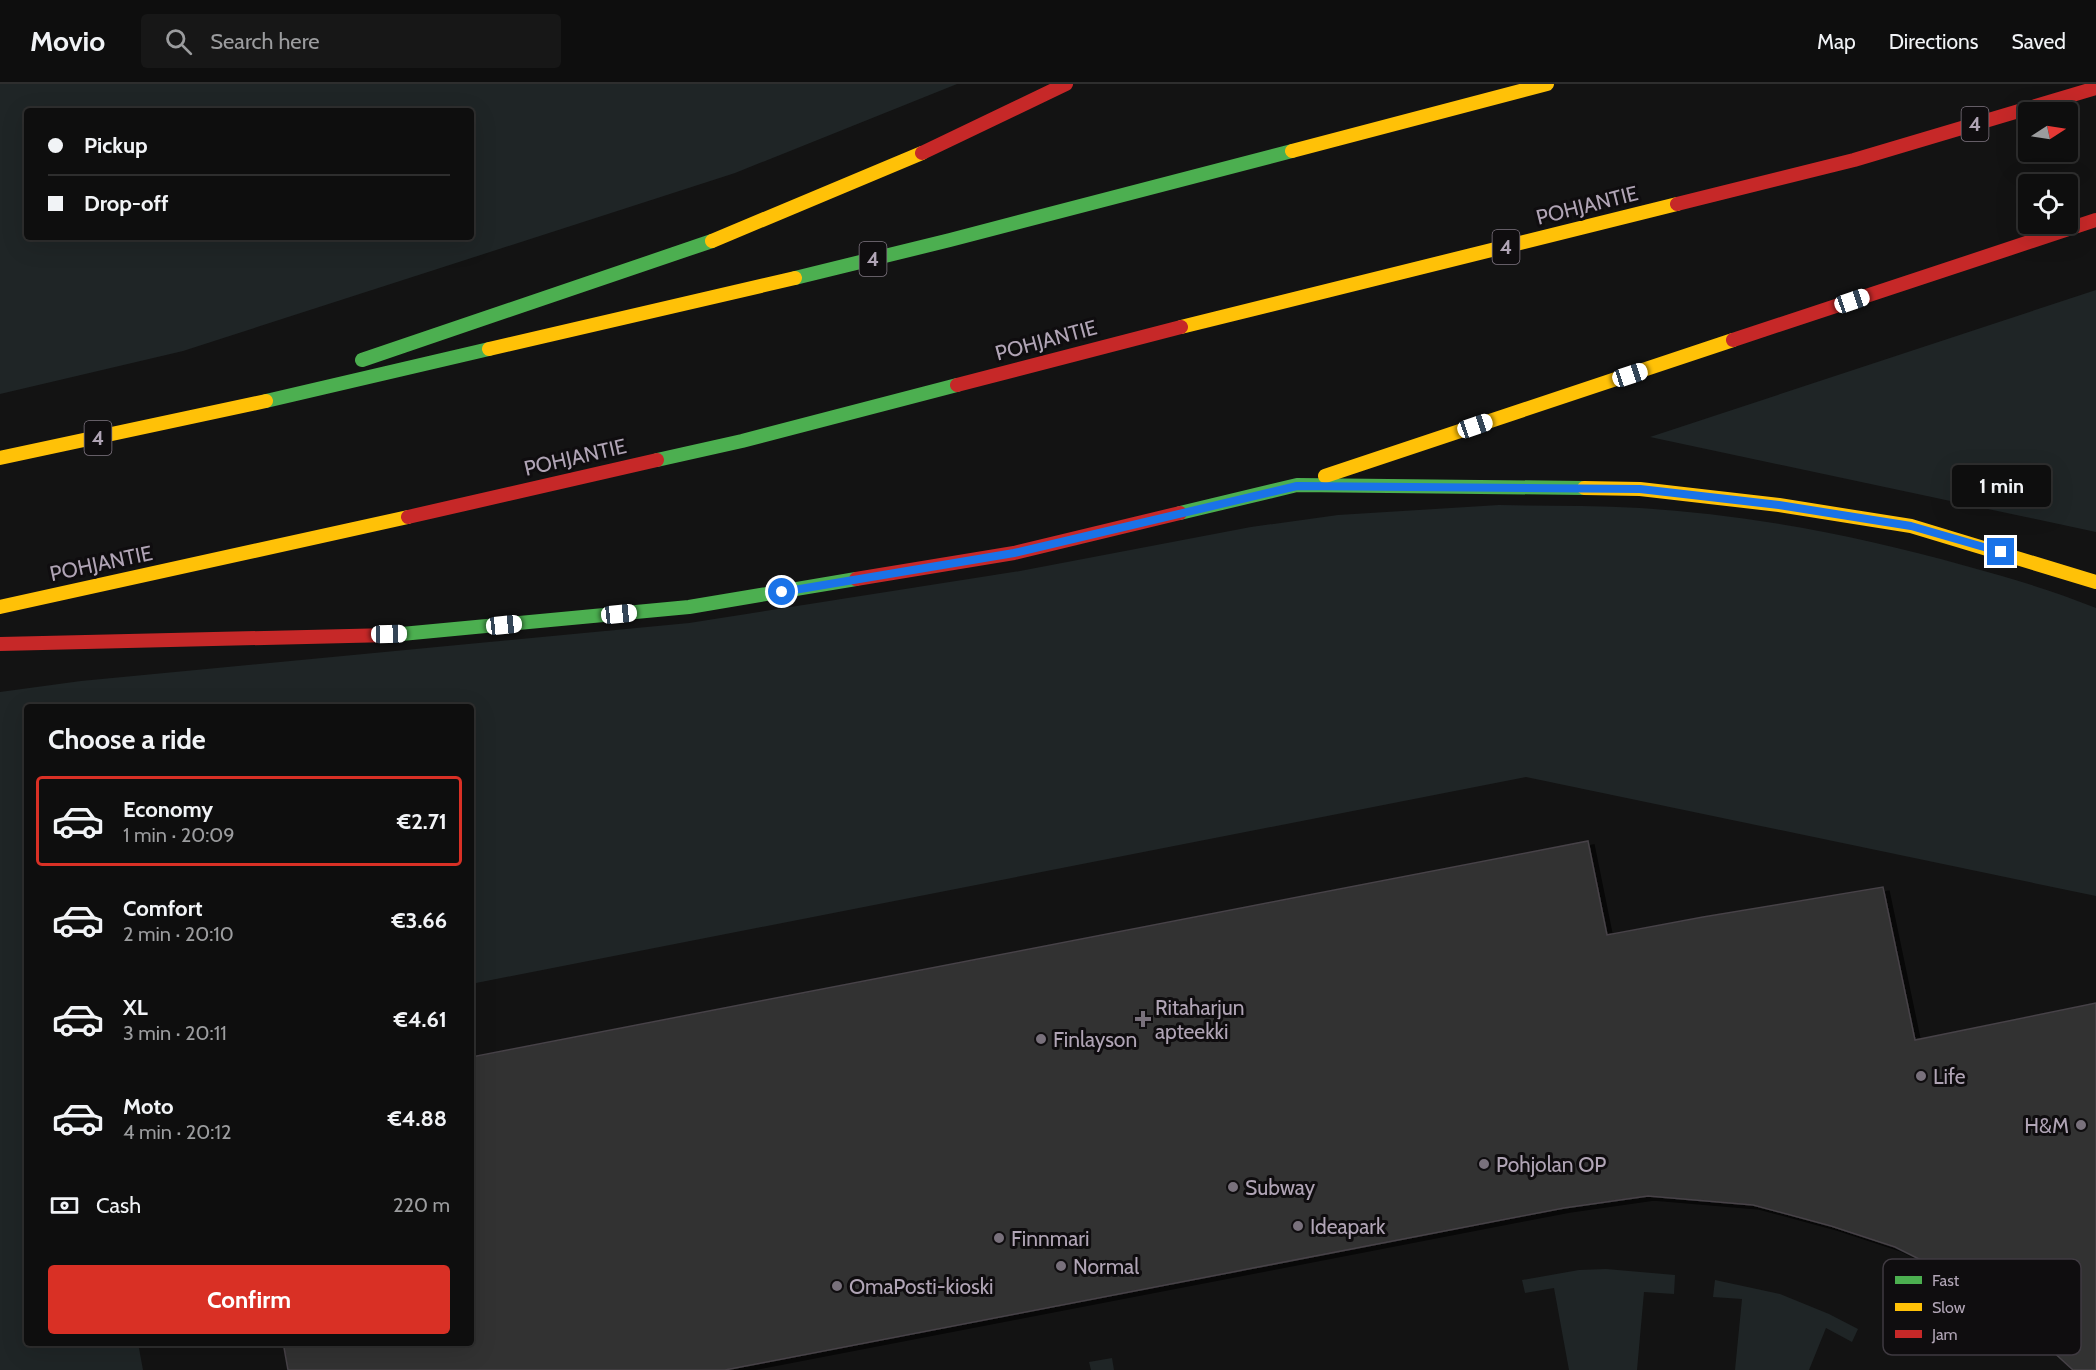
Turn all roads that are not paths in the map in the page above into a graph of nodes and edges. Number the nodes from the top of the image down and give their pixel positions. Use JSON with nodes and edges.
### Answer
{"nodes":[{"id":1,"x":1066,"y":84,"type":"edge"},
{"id":2,"x":1547,"y":84,"type":"edge"},
{"id":3,"x":2096,"y":88,"type":"edge"},
{"id":4,"x":2096,"y":220,"type":"edge"},
{"id":5,"x":353,"y":363,"type":"dead end"},
{"id":6,"x":319,"y":375,"type":"dead end"},
{"id":7,"x":195,"y":417,"type":"junction"},
{"id":8,"x":0,"y":458,"type":"edge"},
{"id":9,"x":1297,"y":486,"type":"junction"},
{"id":10,"x":2096,"y":582,"type":"edge"},
{"id":11,"x":0,"y":607,"type":"edge"},
{"id":12,"x":0,"y":644,"type":"edge"}],
"edges":[{"from":1,"to":5,"type":"highway"},
{"from":2,"to":7,"type":"highway","number":"4"},
{"from":3,"to":11,"type":"highway","name":"POHJANTIE","number":"4"},
{"from":4,"to":9,"type":"highway"},
{"from":6,"to":7,"type":"highway"},
{"from":7,"to":8,"type":"highway","number":"4"},
{"from":9,"to":10,"type":"highway"},
{"from":9,"to":12,"type":"highway"}]}
